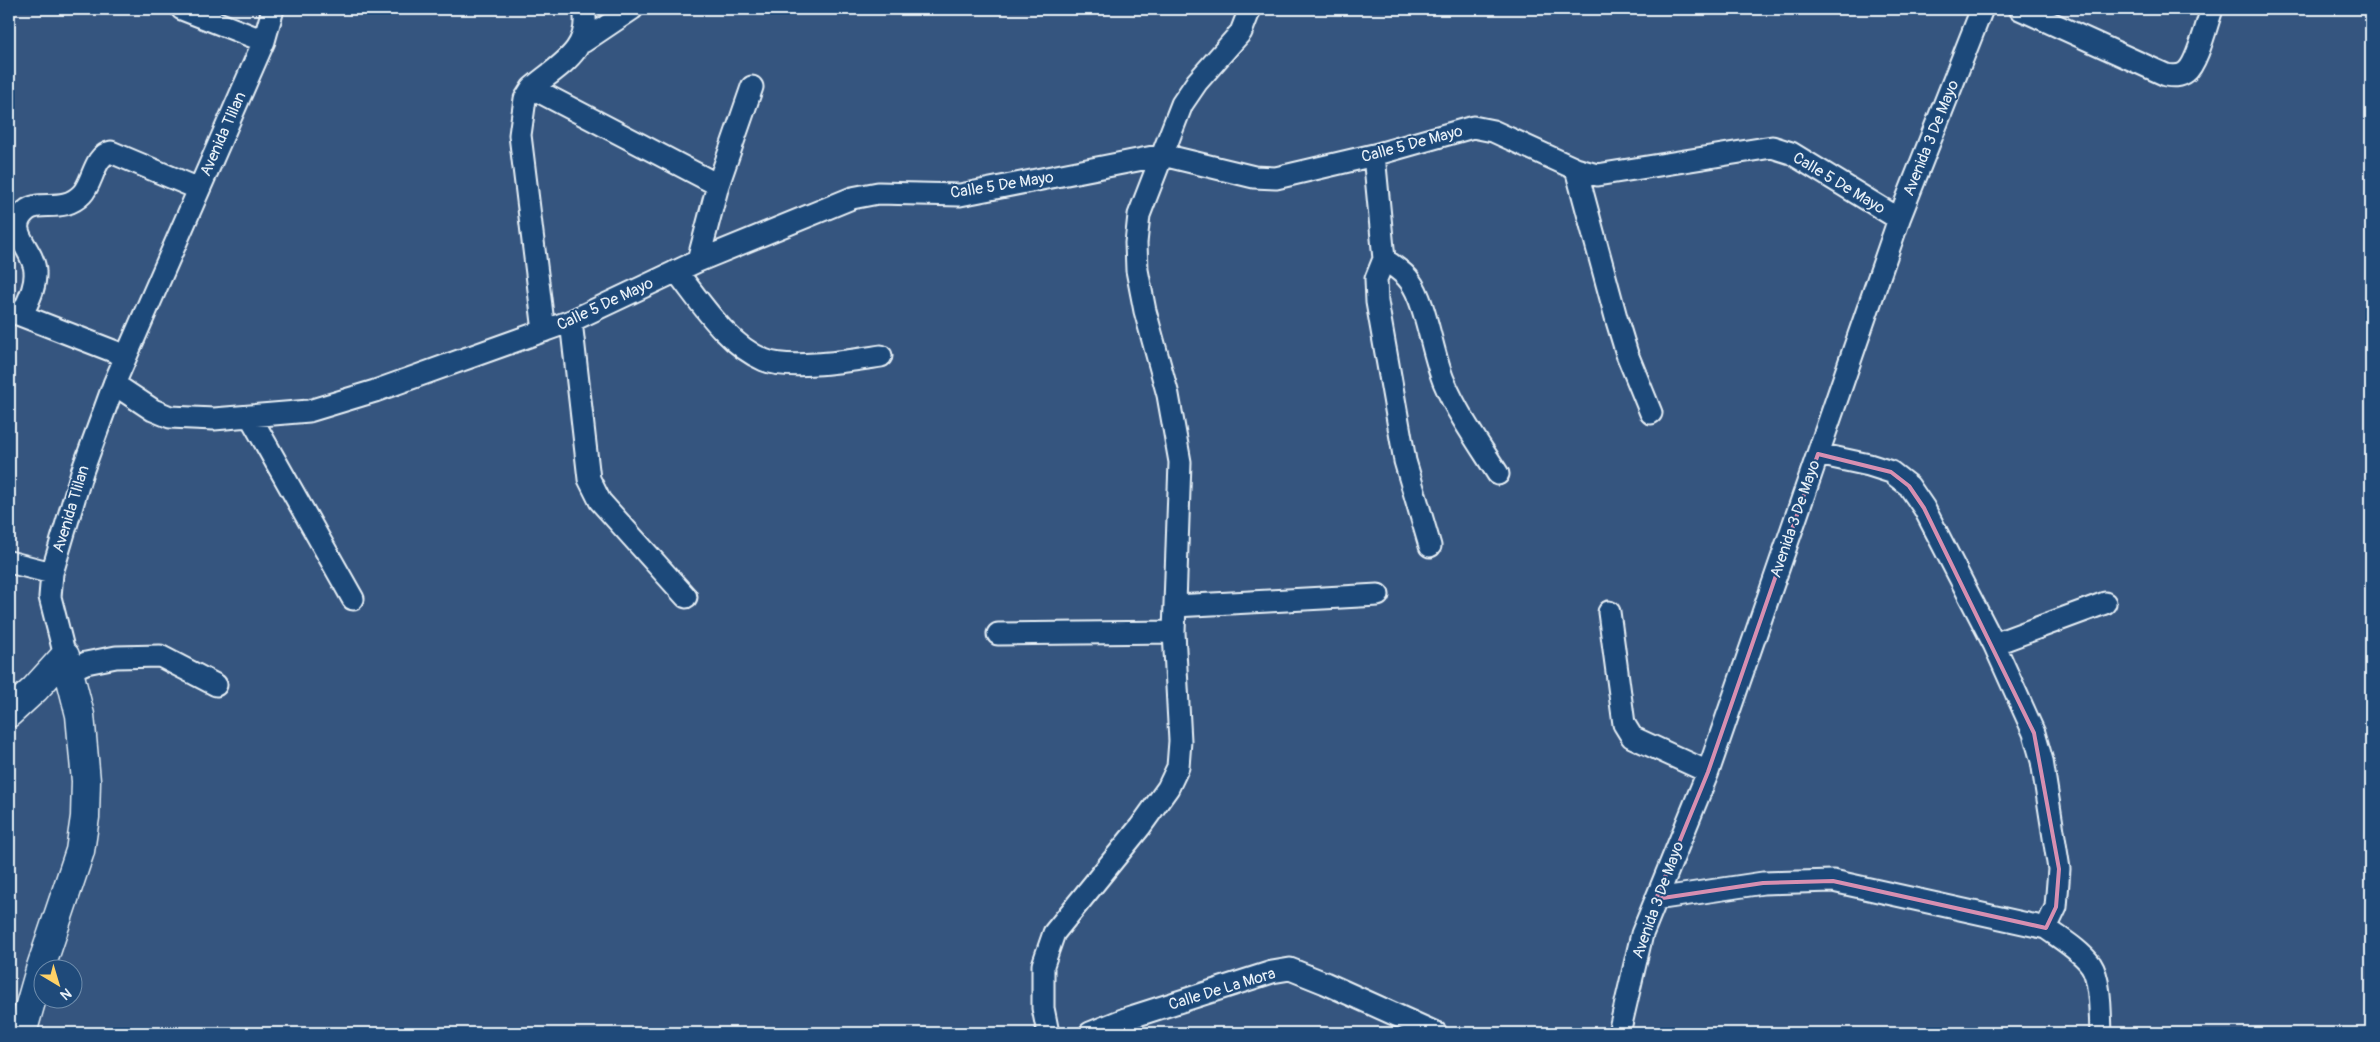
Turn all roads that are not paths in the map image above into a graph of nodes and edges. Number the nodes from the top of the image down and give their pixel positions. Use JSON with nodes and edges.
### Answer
{"nodes":[{"id":1,"x":182,"y":9,"type":"edge"},
{"id":2,"x":273,"y":9,"type":"edge"},
{"id":3,"x":584,"y":9,"type":"edge"},
{"id":4,"x":632,"y":9,"type":"edge"},
{"id":5,"x":1250,"y":9,"type":"edge"},
{"id":6,"x":1264,"y":9,"type":"edge"},
{"id":7,"x":1982,"y":9,"type":"edge"},
{"id":8,"x":2020,"y":9,"type":"edge"},
{"id":9,"x":2212,"y":9,"type":"edge"},
{"id":10,"x":1241,"y":32,"type":"junction"},
{"id":11,"x":264,"y":41,"type":"junction"},
{"id":12,"x":583,"y":42,"type":"junction"},
{"id":13,"x":752,"y":87,"type":"dead end"},
{"id":14,"x":532,"y":88,"type":"junction"},
{"id":15,"x":1163,"y":155,"type":"junction"},
{"id":16,"x":1374,"y":155,"type":"junction"},
{"id":17,"x":1576,"y":170,"type":"junction"},
{"id":18,"x":718,"y":185,"type":"junction"},
{"id":19,"x":199,"y":189,"type":"junction"},
{"id":20,"x":1899,"y":219,"type":"junction"},
{"id":21,"x":1384,"y":259,"type":"junction"},
{"id":22,"x":698,"y":261,"type":"junction"},
{"id":23,"x":676,"y":271,"type":"junction"},
{"id":24,"x":16,"y":313,"type":"edge"},
{"id":25,"x":570,"y":321,"type":"junction"},
{"id":26,"x":544,"y":331,"type":"junction"},
{"id":27,"x":126,"y":356,"type":"junction"},
{"id":28,"x":881,"y":356,"type":"dead end"},
{"id":29,"x":114,"y":384,"type":"junction"},
{"id":30,"x":1651,"y":413,"type":"dead end"},
{"id":31,"x":250,"y":416,"type":"junction"},
{"id":32,"x":1818,"y":454,"type":"junction"},
{"id":33,"x":1498,"y":474,"type":"dead end"},
{"id":34,"x":1430,"y":546,"type":"dead end"},
{"id":35,"x":9,"y":562,"type":"edge"},
{"id":36,"x":52,"y":573,"type":"junction"},
{"id":37,"x":1378,"y":595,"type":"dead end"},
{"id":38,"x":686,"y":596,"type":"dead end"},
{"id":39,"x":353,"y":599,"type":"dead end"},
{"id":40,"x":2105,"y":603,"type":"dead end"},
{"id":41,"x":1175,"y":606,"type":"junction"},
{"id":42,"x":1609,"y":612,"type":"dead end"},
{"id":43,"x":1174,"y":632,"type":"junction"},
{"id":44,"x":998,"y":634,"type":"dead end"},
{"id":45,"x":1994,"y":644,"type":"junction"},
{"id":46,"x":68,"y":663,"type":"junction"},
{"id":47,"x":216,"y":685,"type":"dead end"},
{"id":48,"x":9,"y":713,"type":"edge"},
{"id":49,"x":1708,"y":772,"type":"junction"},
{"id":50,"x":1656,"y":899,"type":"junction"},
{"id":51,"x":2046,"y":928,"type":"junction"},
{"id":52,"x":22,"y":1033,"type":"edge"},
{"id":53,"x":1048,"y":1033,"type":"edge"},
{"id":54,"x":1090,"y":1033,"type":"edge"},
{"id":55,"x":1436,"y":1033,"type":"edge"},
{"id":56,"x":1619,"y":1033,"type":"edge"},
{"id":57,"x":2101,"y":1033,"type":"edge"}],
"edges":[{"from":1,"to":11,"type":"street"},
{"from":2,"to":11,"type":"street","name":"Avenida Tlilan"},
{"from":3,"to":12,"type":"street"},
{"from":4,"to":12,"type":"street"},
{"from":5,"to":10,"type":"street"},
{"from":6,"to":10,"type":"street"},
{"from":7,"to":20,"type":"street","name":"Avenida 3 De Mayo"},
{"from":8,"to":9,"type":"street"},
{"from":10,"to":15,"type":"street"},
{"from":11,"to":19,"type":"street","name":"Avenida Tlilan"},
{"from":12,"to":14,"type":"street"},
{"from":13,"to":18,"type":"street"},
{"from":14,"to":18,"type":"street"},
{"from":14,"to":26,"type":"street"},
{"from":15,"to":16,"type":"street","name":"Calle 5 De Mayo"},
{"from":15,"to":22,"type":"street","name":"Calle 5 De Mayo"},
{"from":15,"to":41,"type":"street"},
{"from":16,"to":17,"type":"street","name":"Calle 5 De Mayo"},
{"from":16,"to":21,"type":"street"},
{"from":17,"to":20,"type":"street","name":"Calle 5 De Mayo"},
{"from":17,"to":30,"type":"street"},
{"from":18,"to":22,"type":"street"},
{"from":19,"to":24,"type":"street"},
{"from":19,"to":27,"type":"street","name":"Avenida Tlilan"},
{"from":20,"to":32,"type":"street","name":"Avenida 3 De Mayo"},
{"from":21,"to":33,"type":"street"},
{"from":21,"to":34,"type":"street"},
{"from":22,"to":23,"type":"street","name":"Calle 5 De Mayo"},
{"from":23,"to":25,"type":"street","name":"Calle 5 De Mayo"},
{"from":23,"to":28,"type":"street"},
{"from":24,"to":27,"type":"street"},
{"from":25,"to":26,"type":"street","name":"Calle 5 De Mayo"},
{"from":25,"to":38,"type":"street"},
{"from":26,"to":31,"type":"street","name":"Calle 5 De Mayo"},
{"from":27,"to":29,"type":"street","name":"Avenida Tlilan"},
{"from":29,"to":31,"type":"street","name":"Calle 5 De Mayo"},
{"from":29,"to":36,"type":"street","name":"Avenida Tlilan"},
{"from":31,"to":39,"type":"street"},
{"from":32,"to":45,"type":"street"},
{"from":32,"to":49,"type":"street","name":"Avenida 3 De Mayo"},
{"from":35,"to":36,"type":"street"},
{"from":36,"to":46,"type":"street","name":"Avenida Tlilan"},
{"from":37,"to":41,"type":"street"},
{"from":40,"to":45,"type":"street"},
{"from":41,"to":43,"type":"street"},
{"from":42,"to":49,"type":"street"},
{"from":43,"to":44,"type":"street"},
{"from":43,"to":53,"type":"street"},
{"from":45,"to":51,"type":"street"},
{"from":46,"to":47,"type":"street"},
{"from":46,"to":48,"type":"main road"},
{"from":46,"to":52,"type":"main road","name":"Avenida Tlilan"},
{"from":49,"to":50,"type":"street","name":"Avenida 3 De Mayo"},
{"from":50,"to":51,"type":"street"},
{"from":50,"to":56,"type":"street","name":"Avenida 3 De Mayo"},
{"from":51,"to":57,"type":"street"},
{"from":54,"to":55,"type":"street","name":"Calle De La Mora"}]}
